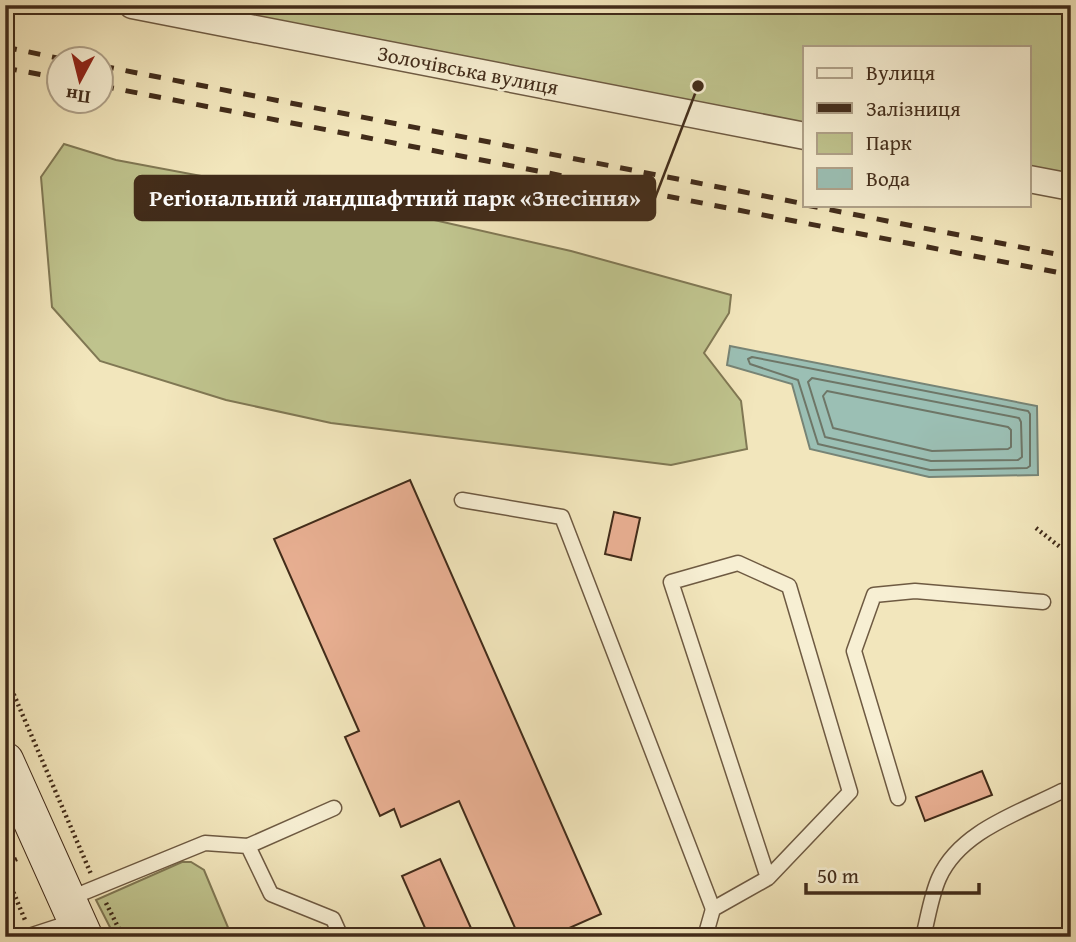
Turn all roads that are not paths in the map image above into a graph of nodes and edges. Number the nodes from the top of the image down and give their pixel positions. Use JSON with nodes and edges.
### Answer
{"nodes":[{"id":1,"x":132,"y":5,"type":"edge"},
{"id":2,"x":803,"y":136,"type":"edge"},
{"id":3,"x":1030,"y":179,"type":"edge"},
{"id":4,"x":1071,"y":187,"type":"edge"},
{"id":5,"x":462,"y":500,"type":"dead end"},
{"id":6,"x":1043,"y":602,"type":"dead end"},
{"id":7,"x":5,"y":761,"type":"edge"},
{"id":8,"x":1062,"y":791,"type":"dead end"},
{"id":9,"x":898,"y":798,"type":"dead end"},
{"id":10,"x":334,"y":808,"type":"dead end"},
{"id":11,"x":248,"y":846,"type":"junction"},
{"id":12,"x":768,"y":878,"type":"junction"},
{"id":13,"x":713,"y":909,"type":"junction"},
{"id":14,"x":81,"y":911,"type":"edge"},
{"id":15,"x":26,"y":937,"type":"edge"},
{"id":16,"x":341,"y":937,"type":"edge"},
{"id":17,"x":705,"y":937,"type":"edge"},
{"id":18,"x":923,"y":937,"type":"edge"}],
"edges":[{"from":1,"to":2,"type":"street","name":"Золочівська вулиця"},
{"from":3,"to":4,"type":"street"},
{"from":5,"to":13,"type":"lane"},
{"from":6,"to":9,"type":"lane"},
{"from":7,"to":14,"type":"main road"},
{"from":8,"to":18,"type":"lane"},
{"from":10,"to":11,"type":"lane"},
{"from":11,"to":14,"type":"lane"},
{"from":11,"to":16,"type":"lane"},
{"from":12,"to":12,"type":"lane"},
{"from":12,"to":13,"type":"lane"},
{"from":13,"to":17,"type":"lane"},
{"from":14,"to":15,"type":"lane"}]}
